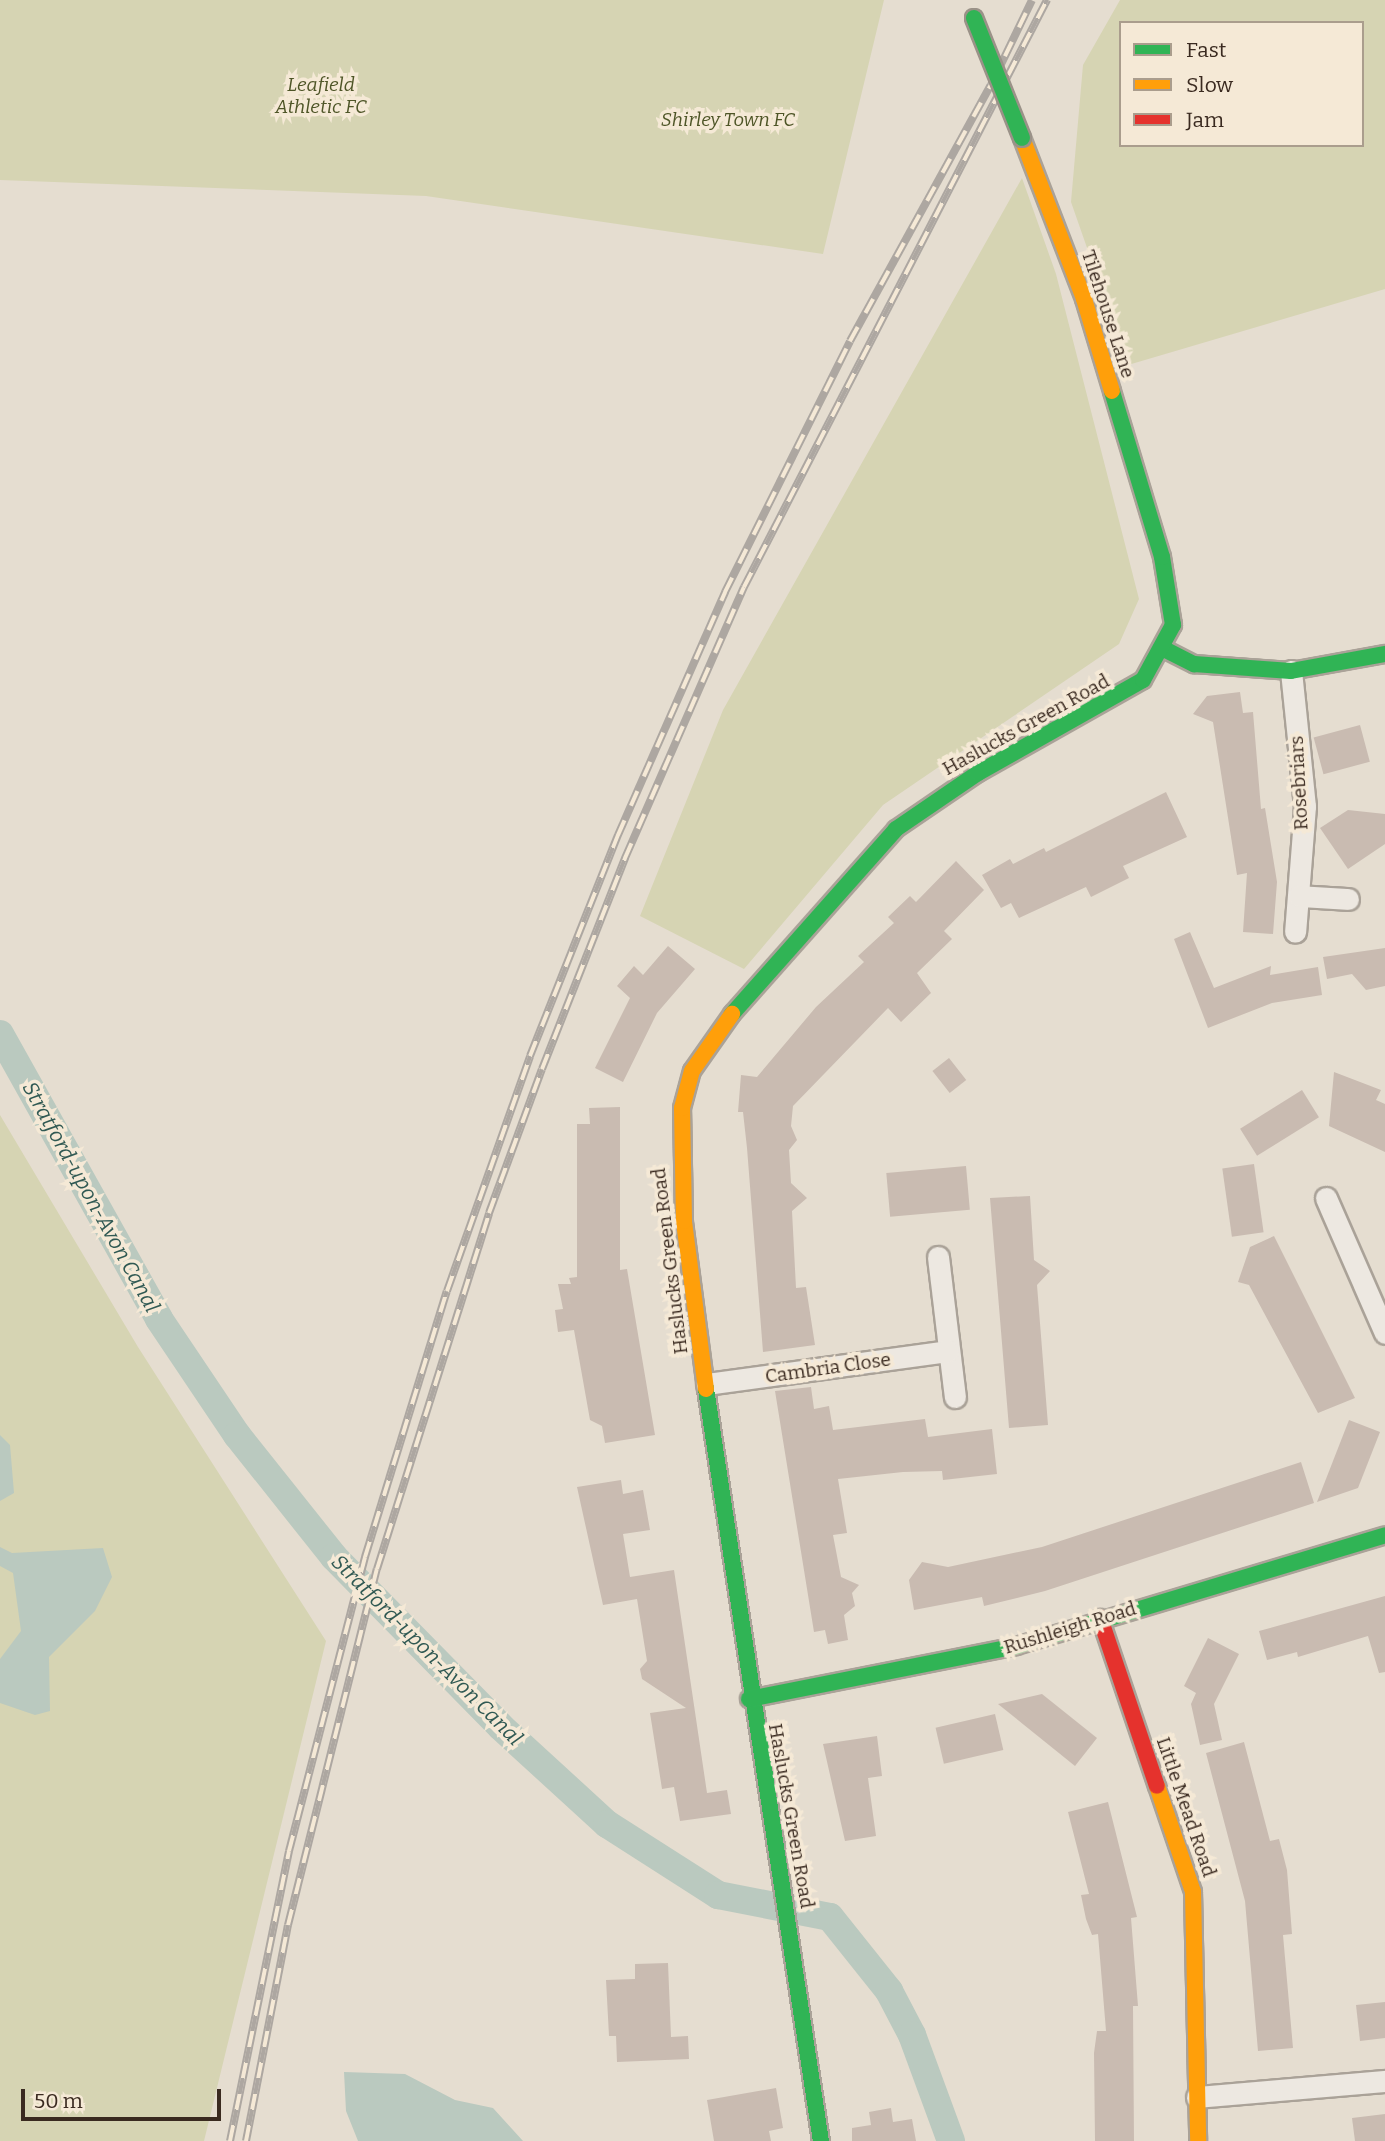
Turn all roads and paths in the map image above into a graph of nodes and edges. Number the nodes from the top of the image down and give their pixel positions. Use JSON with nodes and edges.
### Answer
{"nodes":[{"id":1,"x":968,"y":0,"type":"edge"},
{"id":2,"x":1164,"y":649,"type":"junction"},
{"id":3,"x":1385,"y":654,"type":"edge"},
{"id":4,"x":1290,"y":671,"type":"junction"},
{"id":5,"x":1299,"y":896,"type":"junction"},
{"id":6,"x":1348,"y":899,"type":"dead end"},
{"id":7,"x":1295,"y":932,"type":"dead end"},
{"id":8,"x":1326,"y":1198,"type":"dead end"},
{"id":9,"x":938,"y":1257,"type":"dead end"},
{"id":10,"x":1385,"y":1333,"type":"edge"},
{"id":11,"x":948,"y":1351,"type":"junction"},
{"id":12,"x":707,"y":1384,"type":"junction"},
{"id":13,"x":955,"y":1396,"type":"dead end"},
{"id":14,"x":1385,"y":1535,"type":"edge"},
{"id":15,"x":1100,"y":1618,"type":"junction"},
{"id":16,"x":749,"y":1699,"type":"junction"},
{"id":17,"x":1385,"y":2081,"type":"edge"},
{"id":18,"x":1197,"y":2097,"type":"junction"},
{"id":19,"x":821,"y":2141,"type":"edge"},
{"id":20,"x":1198,"y":2141,"type":"edge"}],
"edges":[{"from":1,"to":2,"type":"street","name":"Tilehouse Lane","bridge":true},
{"from":2,"to":4,"type":"street"},
{"from":2,"to":12,"type":"street","name":"Haslucks Green Road"},
{"from":3,"to":4,"type":"street"},
{"from":4,"to":5,"type":"street","name":"Rosebriars"},
{"from":5,"to":6,"type":"street"},
{"from":5,"to":7,"type":"street","name":"Rosebriars"},
{"from":8,"to":10,"type":"street"},
{"from":9,"to":11,"type":"street"},
{"from":11,"to":12,"type":"street","name":"Cambria Close"},
{"from":11,"to":13,"type":"street"},
{"from":12,"to":16,"type":"street","name":"Haslucks Green Road"},
{"from":14,"to":15,"type":"street","name":"Rushleigh Road"},
{"from":15,"to":16,"type":"street","name":"Rushleigh Road"},
{"from":15,"to":18,"type":"street","name":"Little Mead Road"},
{"from":16,"to":19,"type":"street","name":"Haslucks Green Road"},
{"from":17,"to":18,"type":"street"},
{"from":18,"to":20,"type":"street","name":"Little Mead Road"}]}
